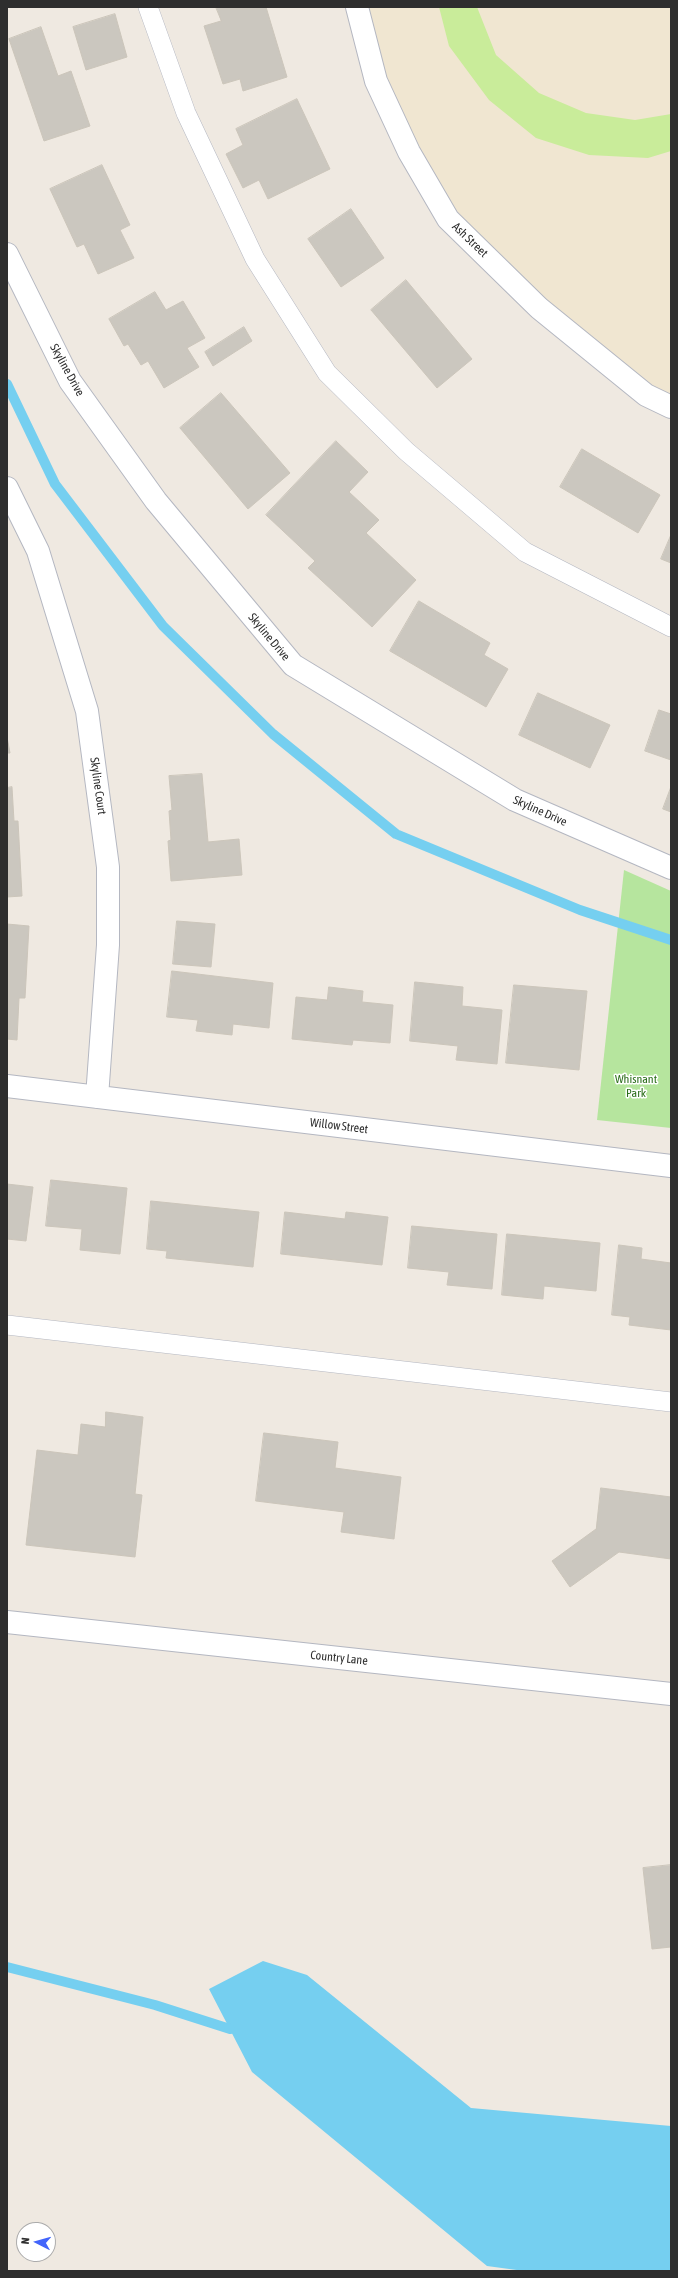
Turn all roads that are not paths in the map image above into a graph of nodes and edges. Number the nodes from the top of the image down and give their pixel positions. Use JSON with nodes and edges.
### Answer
{"nodes":[{"id":1,"x":148,"y":7,"type":"edge"},
{"id":2,"x":357,"y":7,"type":"edge"},
{"id":3,"x":7,"y":254,"type":"edge"},
{"id":4,"x":671,"y":407,"type":"edge"},
{"id":5,"x":7,"y":488,"type":"edge"},
{"id":6,"x":671,"y":627,"type":"edge"},
{"id":7,"x":671,"y":868,"type":"edge"},
{"id":8,"x":7,"y":1086,"type":"edge"},
{"id":9,"x":97,"y":1097,"type":"junction"},
{"id":10,"x":671,"y":1166,"type":"edge"},
{"id":11,"x":7,"y":1325,"type":"edge"},
{"id":12,"x":671,"y":1402,"type":"edge"},
{"id":13,"x":7,"y":1622,"type":"edge"},
{"id":14,"x":671,"y":1694,"type":"edge"}],
"edges":[{"from":1,"to":6,"type":"lane"},
{"from":2,"to":4,"type":"street","name":"Ash Street"},
{"from":3,"to":7,"type":"street","name":"Skyline Drive"},
{"from":5,"to":9,"type":"street","name":"Skyline Court"},
{"from":8,"to":9,"type":"street","name":"Willow Street"},
{"from":9,"to":10,"type":"street","name":"Willow Street"},
{"from":11,"to":12,"type":"lane"},
{"from":13,"to":14,"type":"street","name":"Country Lane"}]}
